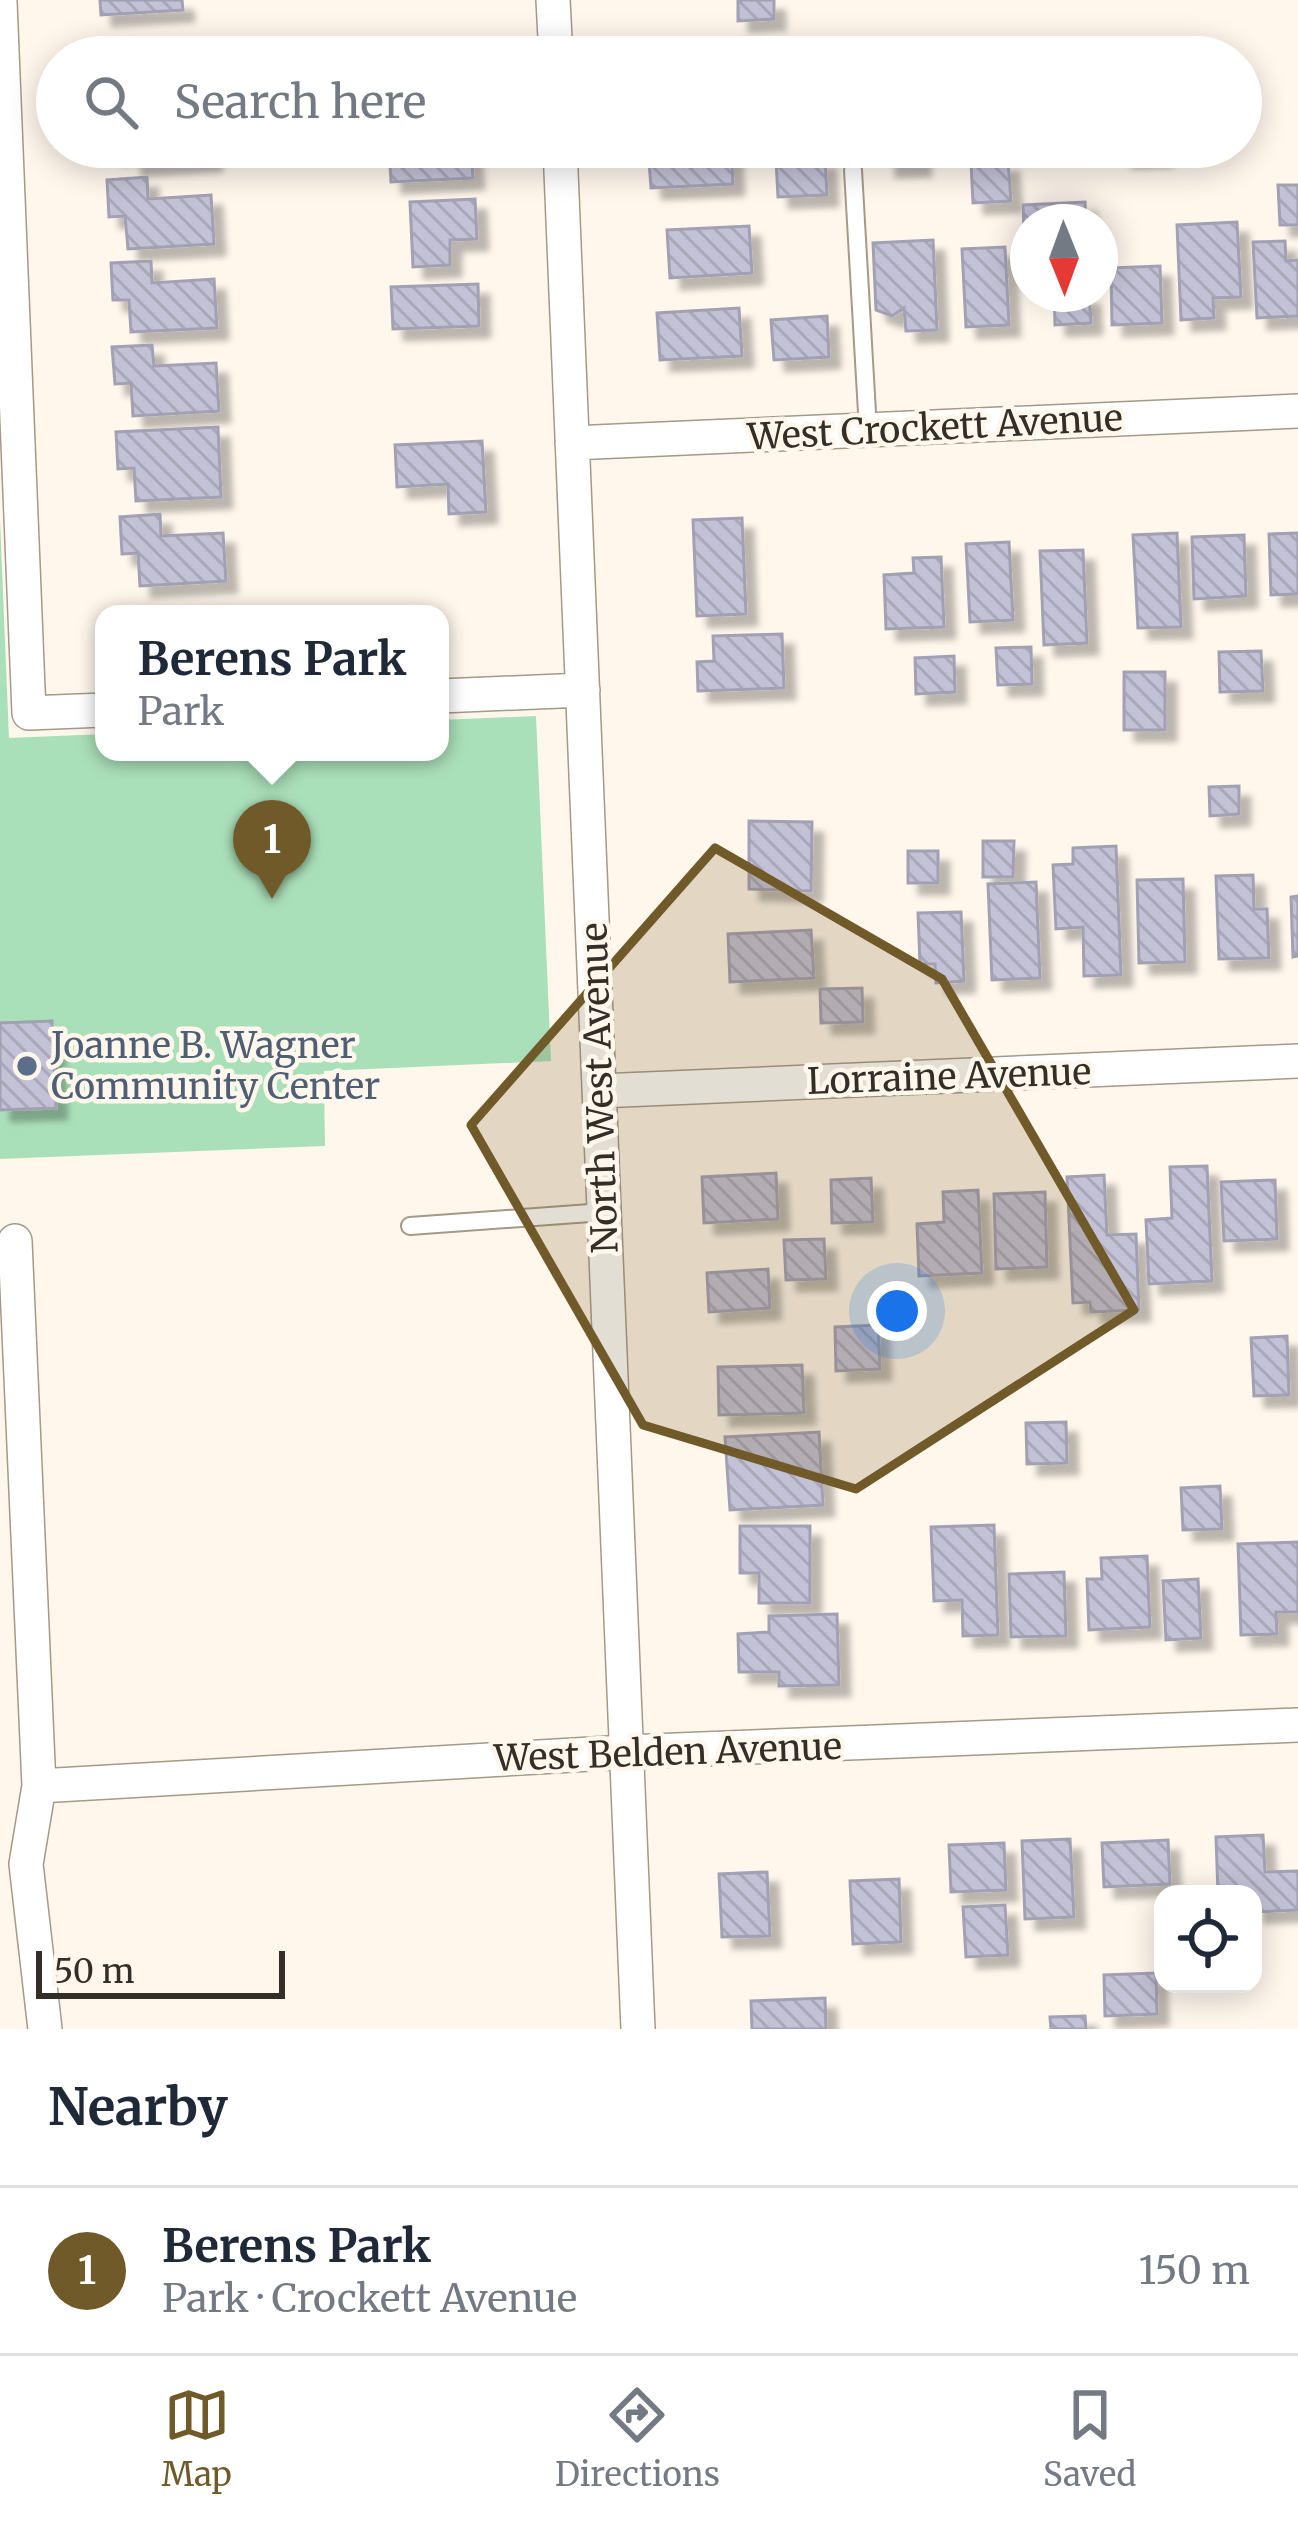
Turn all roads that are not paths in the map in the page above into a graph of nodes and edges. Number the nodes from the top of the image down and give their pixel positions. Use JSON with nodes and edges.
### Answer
{"nodes":[{"id":1,"x":554,"y":0,"type":"edge"},
{"id":2,"x":0,"y":2,"type":"edge"},
{"id":3,"x":555,"y":36,"type":"edge"},
{"id":4,"x":561,"y":168,"type":"edge"},
{"id":5,"x":854,"y":170,"type":"dead end"},
{"id":6,"x":1298,"y":411,"type":"edge"},
{"id":7,"x":868,"y":430,"type":"junction"},
{"id":8,"x":572,"y":443,"type":"junction"},
{"id":9,"x":583,"y":690,"type":"junction"},
{"id":10,"x":449,"y":696,"type":"edge"},
{"id":11,"x":95,"y":710,"type":"edge"},
{"id":12,"x":1298,"y":1061,"type":"edge"},
{"id":13,"x":599,"y":1091,"type":"junction"},
{"id":14,"x":604,"y":1212,"type":"junction"},
{"id":15,"x":410,"y":1226,"type":"dead end"},
{"id":16,"x":15,"y":1241,"type":"dead end"},
{"id":17,"x":1298,"y":1725,"type":"edge"},
{"id":18,"x":626,"y":1751,"type":"junction"},
{"id":19,"x":39,"y":1786,"type":"junction"},
{"id":20,"x":45,"y":2029,"type":"edge"},
{"id":21,"x":638,"y":2029,"type":"edge"}],
"edges":[{"from":1,"to":3,"type":"street"},
{"from":2,"to":11,"type":"street"},
{"from":4,"to":8,"type":"street","name":"North West Avenue"},
{"from":5,"to":7,"type":"lane"},
{"from":6,"to":7,"type":"street","name":"West Crockett Avenue"},
{"from":7,"to":8,"type":"street","name":"West Crockett Avenue"},
{"from":8,"to":9,"type":"street","name":"North West Avenue"},
{"from":9,"to":10,"type":"street"},
{"from":9,"to":13,"type":"street","name":"North West Avenue"},
{"from":12,"to":13,"type":"street","name":"Lorraine Avenue"},
{"from":13,"to":14,"type":"street","name":"North West Avenue"},
{"from":14,"to":15,"type":"lane"},
{"from":14,"to":18,"type":"street","name":"North West Avenue"},
{"from":16,"to":19,"type":"street"},
{"from":17,"to":18,"type":"street","name":"West Belden Avenue"},
{"from":18,"to":19,"type":"street","name":"West Belden Avenue"},
{"from":18,"to":21,"type":"street","name":"North West Avenue"},
{"from":19,"to":20,"type":"street"}]}
